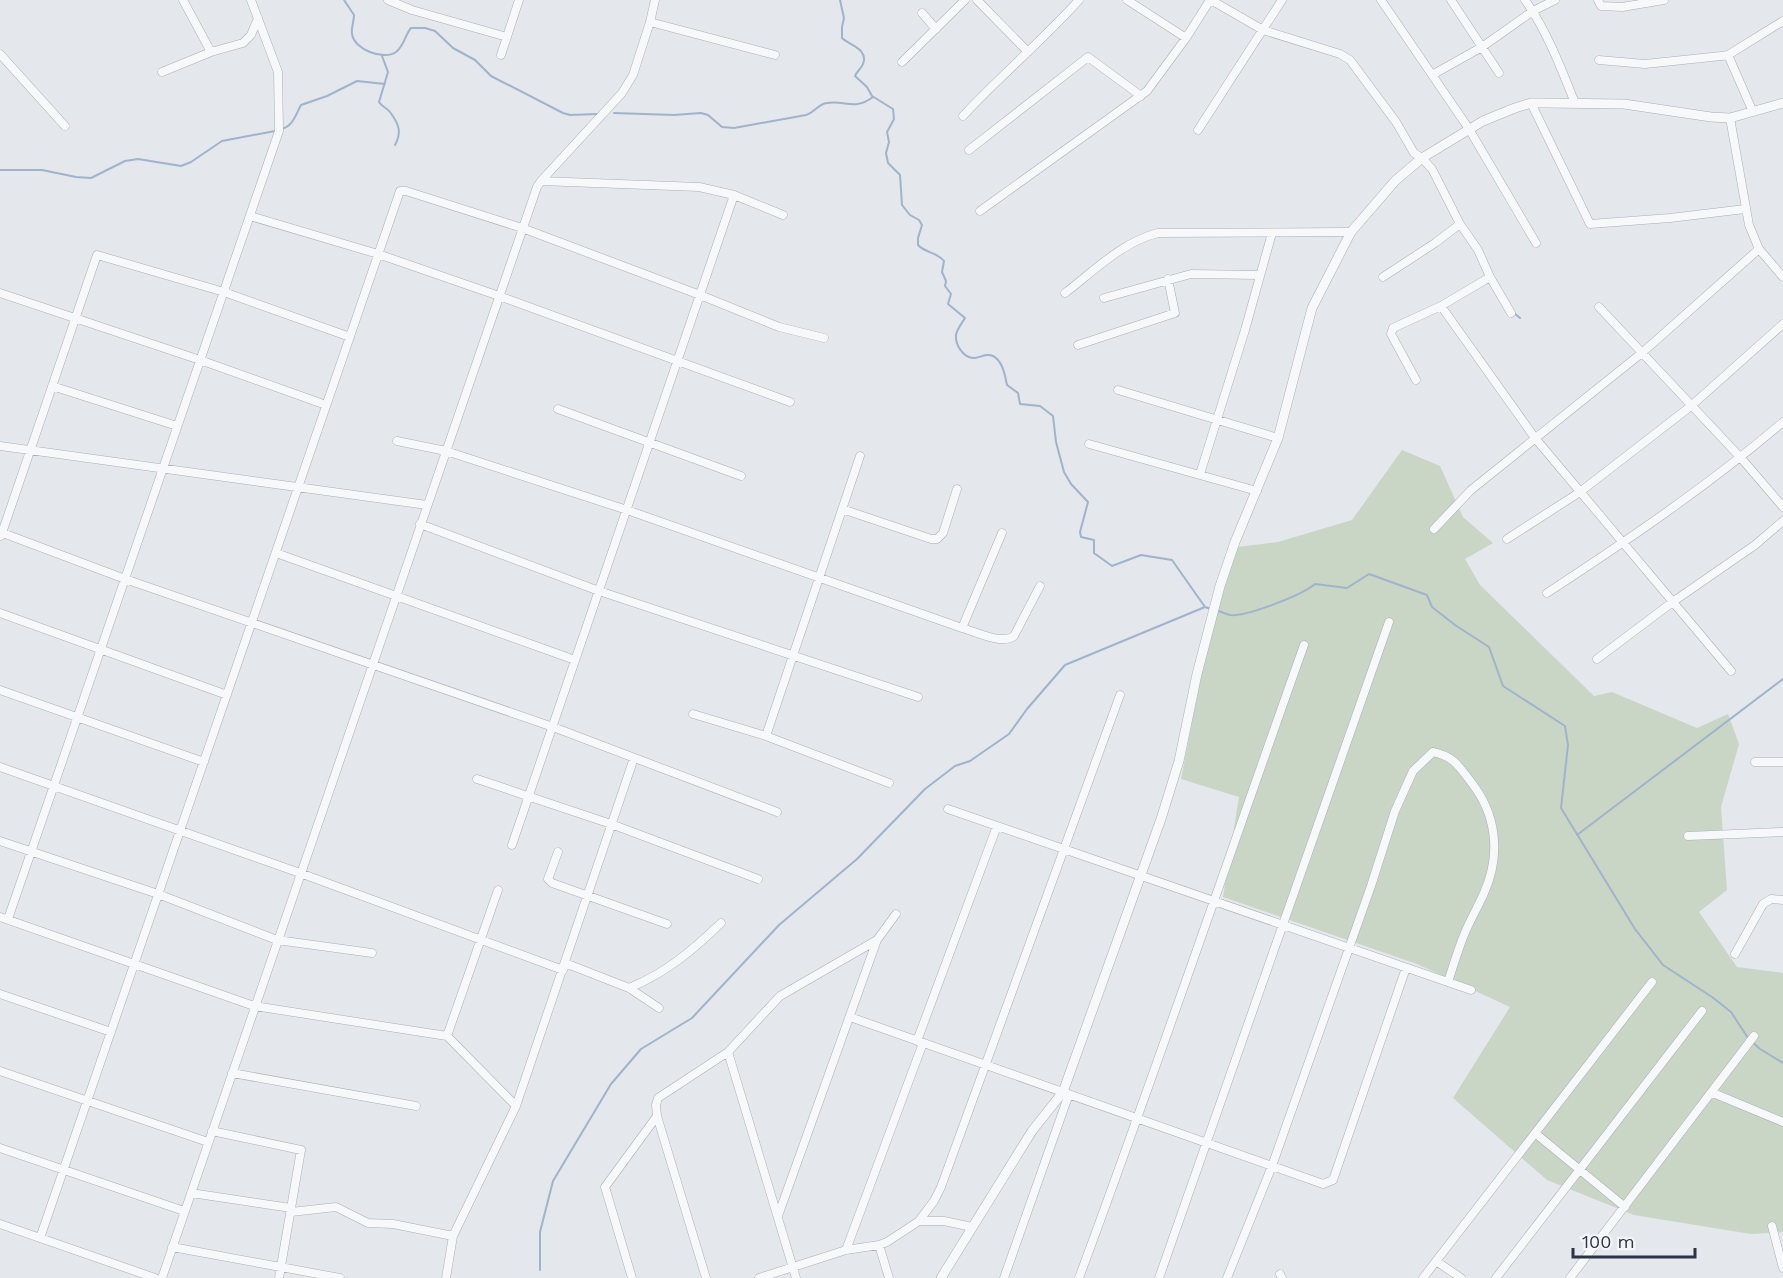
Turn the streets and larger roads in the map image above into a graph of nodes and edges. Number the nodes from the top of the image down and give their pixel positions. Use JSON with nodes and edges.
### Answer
{"nodes":[{"id":1,"x":183,"y":0,"type":"edge"},
{"id":2,"x":251,"y":0,"type":"edge"},
{"id":3,"x":388,"y":0,"type":"edge"},
{"id":4,"x":519,"y":0,"type":"edge"},
{"id":5,"x":655,"y":0,"type":"edge"},
{"id":6,"x":965,"y":0,"type":"edge"},
{"id":7,"x":977,"y":0,"type":"edge"},
{"id":8,"x":1079,"y":0,"type":"edge"},
{"id":9,"x":1211,"y":0,"type":"edge"},
{"id":10,"x":1282,"y":0,"type":"edge"},
{"id":11,"x":1381,"y":0,"type":"edge"},
{"id":12,"x":1451,"y":0,"type":"edge"},
{"id":13,"x":1525,"y":0,"type":"edge"},
{"id":14,"x":1555,"y":0,"type":"edge"},
{"id":15,"x":1598,"y":0,"type":"edge"},
{"id":16,"x":1664,"y":0,"type":"edge"},
{"id":17,"x":1133,"y":1,"type":"edge"},
{"id":18,"x":1533,"y":11,"type":"junction"},
{"id":19,"x":922,"y":13,"type":"dead end"},
{"id":20,"x":258,"y":18,"type":"junction"},
{"id":21,"x":1783,"y":21,"type":"edge"},
{"id":22,"x":650,"y":22,"type":"junction"},
{"id":23,"x":936,"y":29,"type":"junction"},
{"id":24,"x":1263,"y":30,"type":"junction"},
{"id":25,"x":507,"y":36,"type":"junction"},
{"id":26,"x":1186,"y":38,"type":"junction"},
{"id":27,"x":1482,"y":47,"type":"junction"},
{"id":28,"x":211,"y":52,"type":"junction"},
{"id":29,"x":1028,"y":52,"type":"junction"},
{"id":30,"x":0,"y":54,"type":"edge"},
{"id":31,"x":775,"y":55,"type":"dead end"},
{"id":32,"x":1728,"y":55,"type":"junction"},
{"id":33,"x":501,"y":56,"type":"dead end"},
{"id":34,"x":1599,"y":60,"type":"dead end"},
{"id":35,"x":902,"y":62,"type":"dead end"},
{"id":36,"x":162,"y":72,"type":"dead end"},
{"id":37,"x":1499,"y":73,"type":"dead end"},
{"id":38,"x":1432,"y":75,"type":"junction"},
{"id":39,"x":1141,"y":96,"type":"junction"},
{"id":40,"x":1531,"y":103,"type":"junction"},
{"id":41,"x":1575,"y":103,"type":"junction"},
{"id":42,"x":1783,"y":103,"type":"edge"},
{"id":43,"x":1753,"y":112,"type":"junction"},
{"id":44,"x":963,"y":116,"type":"dead end"},
{"id":45,"x":1730,"y":118,"type":"junction"},
{"id":46,"x":65,"y":126,"type":"dead end"},
{"id":47,"x":1469,"y":129,"type":"junction"},
{"id":48,"x":1198,"y":130,"type":"dead end"},
{"id":49,"x":969,"y":150,"type":"dead end"},
{"id":50,"x":1422,"y":158,"type":"junction"},
{"id":51,"x":541,"y":181,"type":"junction"},
{"id":52,"x":734,"y":195,"type":"junction"},
{"id":53,"x":1745,"y":209,"type":"junction"},
{"id":54,"x":980,"y":212,"type":"dead end"},
{"id":55,"x":783,"y":215,"type":"dead end"},
{"id":56,"x":250,"y":216,"type":"junction"},
{"id":57,"x":1460,"y":224,"type":"junction"},
{"id":58,"x":522,"y":228,"type":"junction"},
{"id":59,"x":1351,"y":232,"type":"junction"},
{"id":60,"x":1272,"y":233,"type":"junction"},
{"id":61,"x":1536,"y":243,"type":"dead end"},
{"id":62,"x":1759,"y":249,"type":"junction"},
{"id":63,"x":378,"y":254,"type":"junction"},
{"id":64,"x":1259,"y":275,"type":"junction"},
{"id":65,"x":1383,"y":277,"type":"dead end"},
{"id":66,"x":1490,"y":277,"type":"junction"},
{"id":67,"x":1783,"y":277,"type":"edge"},
{"id":68,"x":1168,"y":279,"type":"junction"},
{"id":69,"x":224,"y":292,"type":"junction"},
{"id":70,"x":0,"y":293,"type":"edge"},
{"id":71,"x":1065,"y":293,"type":"dead end"},
{"id":72,"x":700,"y":295,"type":"junction"},
{"id":73,"x":499,"y":296,"type":"junction"},
{"id":74,"x":1104,"y":298,"type":"dead end"},
{"id":75,"x":1441,"y":306,"type":"junction"},
{"id":76,"x":1599,"y":307,"type":"dead end"},
{"id":77,"x":1511,"y":313,"type":"dead end"},
{"id":78,"x":76,"y":317,"type":"junction"},
{"id":79,"x":1783,"y":324,"type":"edge"},
{"id":80,"x":350,"y":337,"type":"junction"},
{"id":81,"x":824,"y":339,"type":"dead end"},
{"id":82,"x":1078,"y":345,"type":"dead end"},
{"id":83,"x":1643,"y":352,"type":"junction"},
{"id":84,"x":200,"y":360,"type":"junction"},
{"id":85,"x":678,"y":360,"type":"junction"},
{"id":86,"x":1416,"y":380,"type":"dead end"},
{"id":87,"x":52,"y":386,"type":"junction"},
{"id":88,"x":1118,"y":390,"type":"dead end"},
{"id":89,"x":790,"y":402,"type":"dead end"},
{"id":90,"x":326,"y":405,"type":"junction"},
{"id":91,"x":1691,"y":406,"type":"junction"},
{"id":92,"x":558,"y":409,"type":"dead end"},
{"id":93,"x":1216,"y":419,"type":"junction"},
{"id":94,"x":1783,"y":423,"type":"edge"},
{"id":95,"x":177,"y":426,"type":"junction"},
{"id":96,"x":1278,"y":438,"type":"junction"},
{"id":97,"x":1535,"y":438,"type":"junction"},
{"id":98,"x":397,"y":441,"type":"dead end"},
{"id":99,"x":650,"y":443,"type":"junction"},
{"id":100,"x":1089,"y":444,"type":"dead end"},
{"id":101,"x":0,"y":446,"type":"edge"},
{"id":102,"x":30,"y":451,"type":"junction"},
{"id":103,"x":446,"y":451,"type":"junction"},
{"id":104,"x":860,"y":456,"type":"dead end"},
{"id":105,"x":1742,"y":458,"type":"junction"},
{"id":106,"x":163,"y":468,"type":"junction"},
{"id":107,"x":1200,"y":474,"type":"junction"},
{"id":108,"x":741,"y":476,"type":"dead end"},
{"id":109,"x":298,"y":488,"type":"junction"},
{"id":110,"x":957,"y":489,"type":"dead end"},
{"id":111,"x":1257,"y":491,"type":"junction"},
{"id":112,"x":1580,"y":492,"type":"junction"},
{"id":113,"x":427,"y":505,"type":"junction"},
{"id":114,"x":1783,"y":507,"type":"edge"},
{"id":115,"x":842,"y":509,"type":"junction"},
{"id":116,"x":627,"y":510,"type":"junction"},
{"id":117,"x":1783,"y":521,"type":"edge"},
{"id":118,"x":420,"y":524,"type":"junction"},
{"id":119,"x":1434,"y":529,"type":"dead end"},
{"id":120,"x":1002,"y":533,"type":"dead end"},
{"id":121,"x":0,"y":534,"type":"edge"},
{"id":122,"x":1507,"y":539,"type":"dead end"},
{"id":123,"x":1625,"y":542,"type":"junction"},
{"id":124,"x":276,"y":553,"type":"junction"},
{"id":125,"x":819,"y":577,"type":"junction"},
{"id":126,"x":125,"y":579,"type":"junction"},
{"id":127,"x":1040,"y":586,"type":"dead end"},
{"id":128,"x":599,"y":591,"type":"junction"},
{"id":129,"x":1547,"y":593,"type":"dead end"},
{"id":130,"x":396,"y":594,"type":"junction"},
{"id":131,"x":1674,"y":601,"type":"junction"},
{"id":132,"x":0,"y":613,"type":"edge"},
{"id":133,"x":1389,"y":622,"type":"dead end"},
{"id":134,"x":252,"y":623,"type":"junction"},
{"id":135,"x":962,"y":628,"type":"junction"},
{"id":136,"x":1304,"y":645,"type":"dead end"},
{"id":137,"x":101,"y":649,"type":"junction"},
{"id":138,"x":792,"y":656,"type":"junction"},
{"id":139,"x":1598,"y":659,"type":"dead end"},
{"id":140,"x":575,"y":660,"type":"junction"},
{"id":141,"x":372,"y":664,"type":"junction"},
{"id":142,"x":1731,"y":671,"type":"dead end"},
{"id":143,"x":0,"y":690,"type":"edge"},
{"id":144,"x":227,"y":695,"type":"junction"},
{"id":145,"x":1120,"y":695,"type":"dead end"},
{"id":146,"x":918,"y":697,"type":"dead end"},
{"id":147,"x":693,"y":714,"type":"dead end"},
{"id":148,"x":77,"y":718,"type":"junction"},
{"id":149,"x":553,"y":727,"type":"junction"},
{"id":150,"x":766,"y":736,"type":"junction"},
{"id":151,"x":634,"y":758,"type":"junction"},
{"id":152,"x":204,"y":762,"type":"junction"},
{"id":153,"x":1755,"y":762,"type":"dead end"},
{"id":154,"x":1783,"y":762,"type":"edge"},
{"id":155,"x":0,"y":767,"type":"edge"},
{"id":156,"x":477,"y":779,"type":"dead end"},
{"id":157,"x":889,"y":783,"type":"dead end"},
{"id":158,"x":54,"y":786,"type":"junction"},
{"id":159,"x":529,"y":796,"type":"junction"},
{"id":160,"x":948,"y":809,"type":"dead end"},
{"id":161,"x":777,"y":812,"type":"dead end"},
{"id":162,"x":611,"y":824,"type":"junction"},
{"id":163,"x":997,"y":826,"type":"junction"},
{"id":164,"x":181,"y":830,"type":"junction"},
{"id":165,"x":1783,"y":832,"type":"edge"},
{"id":166,"x":1688,"y":836,"type":"dead end"},
{"id":167,"x":0,"y":841,"type":"edge"},
{"id":168,"x":512,"y":845,"type":"dead end"},
{"id":169,"x":1064,"y":849,"type":"junction"},
{"id":170,"x":31,"y":851,"type":"junction"},
{"id":171,"x":558,"y":852,"type":"dead end"},
{"id":172,"x":300,"y":873,"type":"junction"},
{"id":173,"x":1141,"y":876,"type":"junction"},
{"id":174,"x":758,"y":879,"type":"dead end"},
{"id":175,"x":498,"y":890,"type":"dead end"},
{"id":176,"x":158,"y":894,"type":"junction"},
{"id":177,"x":588,"y":895,"type":"junction"},
{"id":178,"x":1783,"y":900,"type":"edge"},
{"id":179,"x":1213,"y":901,"type":"junction"},
{"id":180,"x":896,"y":914,"type":"dead end"},
{"id":181,"x":4,"y":918,"type":"edge"},
{"id":182,"x":721,"y":923,"type":"dead end"},
{"id":183,"x":667,"y":924,"type":"dead end"},
{"id":184,"x":1282,"y":925,"type":"junction"},
{"id":185,"x":481,"y":939,"type":"junction"},
{"id":186,"x":277,"y":940,"type":"junction"},
{"id":187,"x":877,"y":940,"type":"junction"},
{"id":188,"x":1349,"y":948,"type":"junction"},
{"id":189,"x":372,"y":953,"type":"dead end"},
{"id":190,"x":1735,"y":954,"type":"dead end"},
{"id":191,"x":135,"y":963,"type":"junction"},
{"id":192,"x":564,"y":967,"type":"junction"},
{"id":193,"x":1406,"y":968,"type":"junction"},
{"id":194,"x":1448,"y":982,"type":"junction"},
{"id":195,"x":1652,"y":982,"type":"dead end"},
{"id":196,"x":629,"y":988,"type":"junction"},
{"id":197,"x":1471,"y":990,"type":"dead end"},
{"id":198,"x":0,"y":994,"type":"edge"},
{"id":199,"x":254,"y":1006,"type":"junction"},
{"id":200,"x":659,"y":1008,"type":"dead end"},
{"id":201,"x":1702,"y":1011,"type":"dead end"},
{"id":202,"x":850,"y":1017,"type":"junction"},
{"id":203,"x":111,"y":1032,"type":"junction"},
{"id":204,"x":447,"y":1036,"type":"junction"},
{"id":205,"x":1754,"y":1036,"type":"dead end"},
{"id":206,"x":920,"y":1042,"type":"junction"},
{"id":207,"x":728,"y":1052,"type":"junction"},
{"id":208,"x":987,"y":1065,"type":"junction"},
{"id":209,"x":0,"y":1071,"type":"edge"},
{"id":210,"x":232,"y":1073,"type":"junction"},
{"id":211,"x":1066,"y":1093,"type":"junction"},
{"id":212,"x":1713,"y":1093,"type":"junction"},
{"id":213,"x":87,"y":1101,"type":"junction"},
{"id":214,"x":416,"y":1106,"type":"dead end"},
{"id":215,"x":516,"y":1106,"type":"junction"},
{"id":216,"x":657,"y":1116,"type":"junction"},
{"id":217,"x":1138,"y":1119,"type":"junction"},
{"id":218,"x":1783,"y":1122,"type":"edge"},
{"id":219,"x":212,"y":1131,"type":"junction"},
{"id":220,"x":1535,"y":1133,"type":"junction"},
{"id":221,"x":208,"y":1142,"type":"junction"},
{"id":222,"x":1206,"y":1143,"type":"junction"},
{"id":223,"x":0,"y":1148,"type":"edge"},
{"id":224,"x":1272,"y":1166,"type":"junction"},
{"id":225,"x":64,"y":1170,"type":"junction"},
{"id":226,"x":1580,"y":1170,"type":"junction"},
{"id":227,"x":191,"y":1192,"type":"junction"},
{"id":228,"x":1625,"y":1207,"type":"junction"},
{"id":229,"x":291,"y":1210,"type":"junction"},
{"id":230,"x":184,"y":1211,"type":"junction"},
{"id":231,"x":778,"y":1216,"type":"junction"},
{"id":232,"x":919,"y":1221,"type":"junction"},
{"id":233,"x":0,"y":1224,"type":"edge"},
{"id":234,"x":1772,"y":1226,"type":"dead end"},
{"id":235,"x":972,"y":1227,"type":"junction"},
{"id":236,"x":453,"y":1236,"type":"junction"},
{"id":237,"x":40,"y":1238,"type":"junction"},
{"id":238,"x":879,"y":1245,"type":"junction"},
{"id":239,"x":172,"y":1246,"type":"junction"},
{"id":240,"x":846,"y":1250,"type":"junction"},
{"id":241,"x":1436,"y":1261,"type":"junction"},
{"id":242,"x":281,"y":1267,"type":"junction"},
{"id":243,"x":793,"y":1267,"type":"junction"},
{"id":244,"x":1783,"y":1268,"type":"edge"},
{"id":245,"x":313,"y":1275,"type":"edge"},
{"id":246,"x":155,"y":1278,"type":"edge"},
{"id":247,"x":162,"y":1278,"type":"edge"},
{"id":248,"x":279,"y":1278,"type":"edge"},
{"id":249,"x":340,"y":1278,"type":"edge"},
{"id":250,"x":446,"y":1278,"type":"edge"},
{"id":251,"x":632,"y":1278,"type":"edge"},
{"id":252,"x":706,"y":1278,"type":"edge"},
{"id":253,"x":759,"y":1278,"type":"edge"},
{"id":254,"x":796,"y":1278,"type":"edge"},
{"id":255,"x":889,"y":1278,"type":"edge"},
{"id":256,"x":941,"y":1278,"type":"edge"},
{"id":257,"x":1004,"y":1278,"type":"edge"},
{"id":258,"x":1079,"y":1278,"type":"edge"},
{"id":259,"x":1158,"y":1278,"type":"edge"},
{"id":260,"x":1227,"y":1278,"type":"edge"},
{"id":261,"x":1423,"y":1278,"type":"edge"},
{"id":262,"x":1461,"y":1278,"type":"edge"},
{"id":263,"x":1496,"y":1278,"type":"edge"},
{"id":264,"x":1570,"y":1278,"type":"edge"}],
"edges":[{"from":1,"to":28,"type":"street"},
{"from":2,"to":20,"type":"street"},
{"from":3,"to":25,"type":"street"},
{"from":4,"to":25,"type":"street"},
{"from":5,"to":22,"type":"street"},
{"from":6,"to":23,"type":"street"},
{"from":7,"to":29,"type":"street"},
{"from":8,"to":29,"type":"street"},
{"from":9,"to":24,"type":"street"},
{"from":9,"to":26,"type":"street"},
{"from":10,"to":24,"type":"street"},
{"from":11,"to":38,"type":"street"},
{"from":12,"to":27,"type":"street"},
{"from":13,"to":18,"type":"street"},
{"from":14,"to":18,"type":"street"},
{"from":15,"to":16,"type":"street"},
{"from":17,"to":26,"type":"street"},
{"from":18,"to":27,"type":"street"},
{"from":18,"to":41,"type":"street"},
{"from":19,"to":23,"type":"street"},
{"from":20,"to":28,"type":"street"},
{"from":20,"to":56,"type":"street"},
{"from":21,"to":32,"type":"street"},
{"from":22,"to":31,"type":"street"},
{"from":22,"to":51,"type":"street"},
{"from":23,"to":35,"type":"street"},
{"from":24,"to":48,"type":"street"},
{"from":24,"to":50,"type":"street"},
{"from":25,"to":33,"type":"street"},
{"from":26,"to":39,"type":"street"},
{"from":27,"to":37,"type":"street"},
{"from":27,"to":38,"type":"street"},
{"from":28,"to":36,"type":"street"},
{"from":29,"to":44,"type":"street"},
{"from":30,"to":46,"type":"street"},
{"from":32,"to":34,"type":"street"},
{"from":32,"to":43,"type":"street"},
{"from":38,"to":47,"type":"street"},
{"from":39,"to":49,"type":"street"},
{"from":39,"to":54,"type":"street"},
{"from":40,"to":41,"type":"street"},
{"from":40,"to":47,"type":"street"},
{"from":40,"to":53,"type":"street"},
{"from":41,"to":45,"type":"street"},
{"from":42,"to":43,"type":"street"},
{"from":43,"to":45,"type":"street"},
{"from":45,"to":53,"type":"street"},
{"from":47,"to":50,"type":"street"},
{"from":47,"to":61,"type":"street"},
{"from":50,"to":57,"type":"street"},
{"from":50,"to":59,"type":"street"},
{"from":51,"to":52,"type":"street"},
{"from":51,"to":58,"type":"street"},
{"from":52,"to":55,"type":"street"},
{"from":52,"to":72,"type":"street"},
{"from":53,"to":62,"type":"street"},
{"from":56,"to":63,"type":"street"},
{"from":56,"to":69,"type":"street"},
{"from":57,"to":65,"type":"street"},
{"from":57,"to":66,"type":"street"},
{"from":58,"to":63,"type":"street"},
{"from":58,"to":72,"type":"street"},
{"from":58,"to":73,"type":"street"},
{"from":59,"to":60,"type":"street"},
{"from":59,"to":96,"type":"street"},
{"from":60,"to":64,"type":"street"},
{"from":60,"to":71,"type":"street"},
{"from":62,"to":67,"type":"street"},
{"from":62,"to":83,"type":"street"},
{"from":63,"to":73,"type":"street"},
{"from":63,"to":80,"type":"street"},
{"from":64,"to":68,"type":"street"},
{"from":64,"to":93,"type":"street"},
{"from":66,"to":75,"type":"street"},
{"from":66,"to":77,"type":"street"},
{"from":68,"to":74,"type":"street"},
{"from":68,"to":82,"type":"street"},
{"from":69,"to":78,"type":"street"},
{"from":69,"to":80,"type":"street"},
{"from":69,"to":84,"type":"street"},
{"from":70,"to":78,"type":"street"},
{"from":72,"to":81,"type":"street"},
{"from":72,"to":85,"type":"street"},
{"from":73,"to":85,"type":"street"},
{"from":73,"to":103,"type":"street"},
{"from":75,"to":86,"type":"street"},
{"from":75,"to":97,"type":"street"},
{"from":76,"to":83,"type":"street"},
{"from":78,"to":84,"type":"street"},
{"from":78,"to":87,"type":"street"},
{"from":79,"to":91,"type":"street"},
{"from":80,"to":90,"type":"street"},
{"from":83,"to":91,"type":"street"},
{"from":83,"to":97,"type":"street"},
{"from":84,"to":90,"type":"street"},
{"from":84,"to":95,"type":"street"},
{"from":85,"to":89,"type":"street"},
{"from":85,"to":99,"type":"street"},
{"from":87,"to":95,"type":"street"},
{"from":87,"to":102,"type":"street"},
{"from":88,"to":93,"type":"street"},
{"from":90,"to":109,"type":"street"},
{"from":91,"to":105,"type":"street"},
{"from":91,"to":112,"type":"street"},
{"from":92,"to":99,"type":"street"},
{"from":93,"to":96,"type":"street"},
{"from":93,"to":107,"type":"street"},
{"from":94,"to":105,"type":"street"},
{"from":95,"to":106,"type":"street"},
{"from":96,"to":111,"type":"street"},
{"from":97,"to":112,"type":"street"},
{"from":97,"to":119,"type":"street"},
{"from":98,"to":103,"type":"street"},
{"from":99,"to":108,"type":"street"},
{"from":99,"to":116,"type":"street"},
{"from":100,"to":107,"type":"street"},
{"from":101,"to":102,"type":"street"},
{"from":102,"to":106,"type":"street"},
{"from":102,"to":121,"type":"street"},
{"from":103,"to":113,"type":"street"},
{"from":103,"to":116,"type":"street"},
{"from":104,"to":115,"type":"street"},
{"from":105,"to":114,"type":"street"},
{"from":105,"to":123,"type":"street"},
{"from":106,"to":109,"type":"street"},
{"from":106,"to":126,"type":"street"},
{"from":107,"to":111,"type":"street"},
{"from":109,"to":113,"type":"street"},
{"from":109,"to":124,"type":"street"},
{"from":110,"to":115,"type":"street"},
{"from":111,"to":173,"type":"street"},
{"from":112,"to":122,"type":"street"},
{"from":112,"to":123,"type":"street"},
{"from":113,"to":118,"type":"street"},
{"from":115,"to":125,"type":"street"},
{"from":116,"to":125,"type":"street"},
{"from":116,"to":128,"type":"street"},
{"from":117,"to":131,"type":"street"},
{"from":118,"to":128,"type":"street"},
{"from":118,"to":130,"type":"street"},
{"from":120,"to":135,"type":"street"},
{"from":121,"to":126,"type":"street"},
{"from":123,"to":129,"type":"street"},
{"from":123,"to":131,"type":"street"},
{"from":124,"to":130,"type":"street"},
{"from":124,"to":134,"type":"street"},
{"from":125,"to":135,"type":"street"},
{"from":125,"to":138,"type":"street"},
{"from":126,"to":134,"type":"street"},
{"from":126,"to":137,"type":"street"},
{"from":127,"to":135,"type":"street"},
{"from":128,"to":138,"type":"street"},
{"from":128,"to":140,"type":"street"},
{"from":130,"to":140,"type":"street"},
{"from":130,"to":141,"type":"street"},
{"from":131,"to":139,"type":"street"},
{"from":131,"to":142,"type":"street"},
{"from":132,"to":137,"type":"street"},
{"from":133,"to":184,"type":"street"},
{"from":134,"to":141,"type":"street"},
{"from":134,"to":144,"type":"street"},
{"from":136,"to":179,"type":"street"},
{"from":137,"to":144,"type":"street"},
{"from":137,"to":148,"type":"street"},
{"from":138,"to":146,"type":"street"},
{"from":138,"to":150,"type":"street"},
{"from":140,"to":149,"type":"street"},
{"from":141,"to":149,"type":"street"},
{"from":141,"to":172,"type":"street"},
{"from":143,"to":148,"type":"street"},
{"from":144,"to":152,"type":"street"},
{"from":145,"to":169,"type":"street"},
{"from":147,"to":150,"type":"street"},
{"from":148,"to":152,"type":"street"},
{"from":148,"to":158,"type":"street"},
{"from":149,"to":151,"type":"street"},
{"from":149,"to":159,"type":"street"},
{"from":150,"to":157,"type":"street"},
{"from":151,"to":161,"type":"street"},
{"from":151,"to":162,"type":"street"},
{"from":152,"to":164,"type":"street"},
{"from":153,"to":154,"type":"street"},
{"from":155,"to":158,"type":"street"},
{"from":156,"to":159,"type":"street"},
{"from":158,"to":164,"type":"street"},
{"from":158,"to":170,"type":"street"},
{"from":159,"to":162,"type":"street"},
{"from":159,"to":168,"type":"street"},
{"from":160,"to":163,"type":"street"},
{"from":162,"to":174,"type":"street"},
{"from":162,"to":177,"type":"street"},
{"from":163,"to":169,"type":"street"},
{"from":163,"to":206,"type":"street"},
{"from":164,"to":172,"type":"street"},
{"from":164,"to":176,"type":"street"},
{"from":165,"to":166,"type":"street"},
{"from":167,"to":170,"type":"street"},
{"from":169,"to":173,"type":"street"},
{"from":169,"to":208,"type":"street"},
{"from":170,"to":176,"type":"street"},
{"from":170,"to":181,"type":"street"},
{"from":171,"to":177,"type":"street"},
{"from":172,"to":185,"type":"street"},
{"from":172,"to":186,"type":"street"},
{"from":173,"to":179,"type":"street"},
{"from":173,"to":211,"type":"street"},
{"from":175,"to":185,"type":"street"},
{"from":176,"to":186,"type":"street"},
{"from":176,"to":191,"type":"street"},
{"from":177,"to":183,"type":"street"},
{"from":177,"to":192,"type":"street"},
{"from":178,"to":190,"type":"street"},
{"from":179,"to":184,"type":"street"},
{"from":179,"to":217,"type":"street"},
{"from":180,"to":187,"type":"street"},
{"from":181,"to":191,"type":"street"},
{"from":182,"to":196,"type":"street"},
{"from":184,"to":188,"type":"street"},
{"from":184,"to":222,"type":"street"},
{"from":185,"to":192,"type":"street"},
{"from":185,"to":204,"type":"street"},
{"from":186,"to":189,"type":"street"},
{"from":186,"to":199,"type":"street"},
{"from":187,"to":202,"type":"street"},
{"from":187,"to":207,"type":"street"},
{"from":188,"to":193,"type":"street"},
{"from":188,"to":194,"type":"street"},
{"from":188,"to":224,"type":"street"},
{"from":191,"to":199,"type":"street"},
{"from":191,"to":203,"type":"street"},
{"from":192,"to":196,"type":"street"},
{"from":192,"to":215,"type":"street"},
{"from":193,"to":194,"type":"street"},
{"from":193,"to":224,"type":"street"},
{"from":194,"to":197,"type":"street"},
{"from":195,"to":220,"type":"street"},
{"from":196,"to":200,"type":"street"},
{"from":198,"to":203,"type":"street"},
{"from":199,"to":204,"type":"street"},
{"from":199,"to":210,"type":"street"},
{"from":201,"to":226,"type":"street"},
{"from":202,"to":206,"type":"street"},
{"from":202,"to":231,"type":"street"},
{"from":203,"to":213,"type":"street"},
{"from":204,"to":215,"type":"street"},
{"from":205,"to":212,"type":"street"},
{"from":206,"to":208,"type":"street"},
{"from":206,"to":240,"type":"street"},
{"from":207,"to":216,"type":"street"},
{"from":207,"to":231,"type":"street"},
{"from":208,"to":211,"type":"street"},
{"from":208,"to":232,"type":"street"},
{"from":209,"to":213,"type":"street"},
{"from":210,"to":214,"type":"street"},
{"from":210,"to":219,"type":"street"},
{"from":211,"to":217,"type":"street"},
{"from":211,"to":235,"type":"street"},
{"from":211,"to":257,"type":"street"},
{"from":212,"to":218,"type":"street"},
{"from":212,"to":228,"type":"street"},
{"from":213,"to":221,"type":"street"},
{"from":213,"to":225,"type":"street"},
{"from":215,"to":236,"type":"street"},
{"from":216,"to":251,"type":"street"},
{"from":216,"to":252,"type":"street"},
{"from":217,"to":222,"type":"street"},
{"from":217,"to":258,"type":"street"},
{"from":219,"to":221,"type":"street"},
{"from":219,"to":229,"type":"street"},
{"from":220,"to":226,"type":"street"},
{"from":220,"to":241,"type":"street"},
{"from":221,"to":227,"type":"street"},
{"from":222,"to":224,"type":"street"},
{"from":222,"to":259,"type":"street"},
{"from":223,"to":225,"type":"street"},
{"from":224,"to":260,"type":"street"},
{"from":225,"to":230,"type":"street"},
{"from":225,"to":237,"type":"street"},
{"from":226,"to":228,"type":"street"},
{"from":226,"to":263,"type":"street"},
{"from":227,"to":229,"type":"street"},
{"from":227,"to":230,"type":"street"},
{"from":228,"to":264,"type":"street"},
{"from":229,"to":236,"type":"street"},
{"from":229,"to":242,"type":"street"},
{"from":230,"to":239,"type":"street"},
{"from":231,"to":243,"type":"street"},
{"from":232,"to":235,"type":"street"},
{"from":232,"to":238,"type":"street"},
{"from":233,"to":237,"type":"street"},
{"from":234,"to":244,"type":"street"},
{"from":235,"to":256,"type":"street"},
{"from":236,"to":250,"type":"street"},
{"from":237,"to":246,"type":"street"},
{"from":238,"to":240,"type":"street"},
{"from":238,"to":255,"type":"street"},
{"from":239,"to":242,"type":"street"},
{"from":239,"to":247,"type":"street"},
{"from":240,"to":243,"type":"street"},
{"from":241,"to":261,"type":"street"},
{"from":241,"to":262,"type":"street"},
{"from":242,"to":245,"type":"street"},
{"from":242,"to":248,"type":"street"},
{"from":243,"to":253,"type":"street"},
{"from":243,"to":254,"type":"street"},
{"from":245,"to":249,"type":"street"}]}
